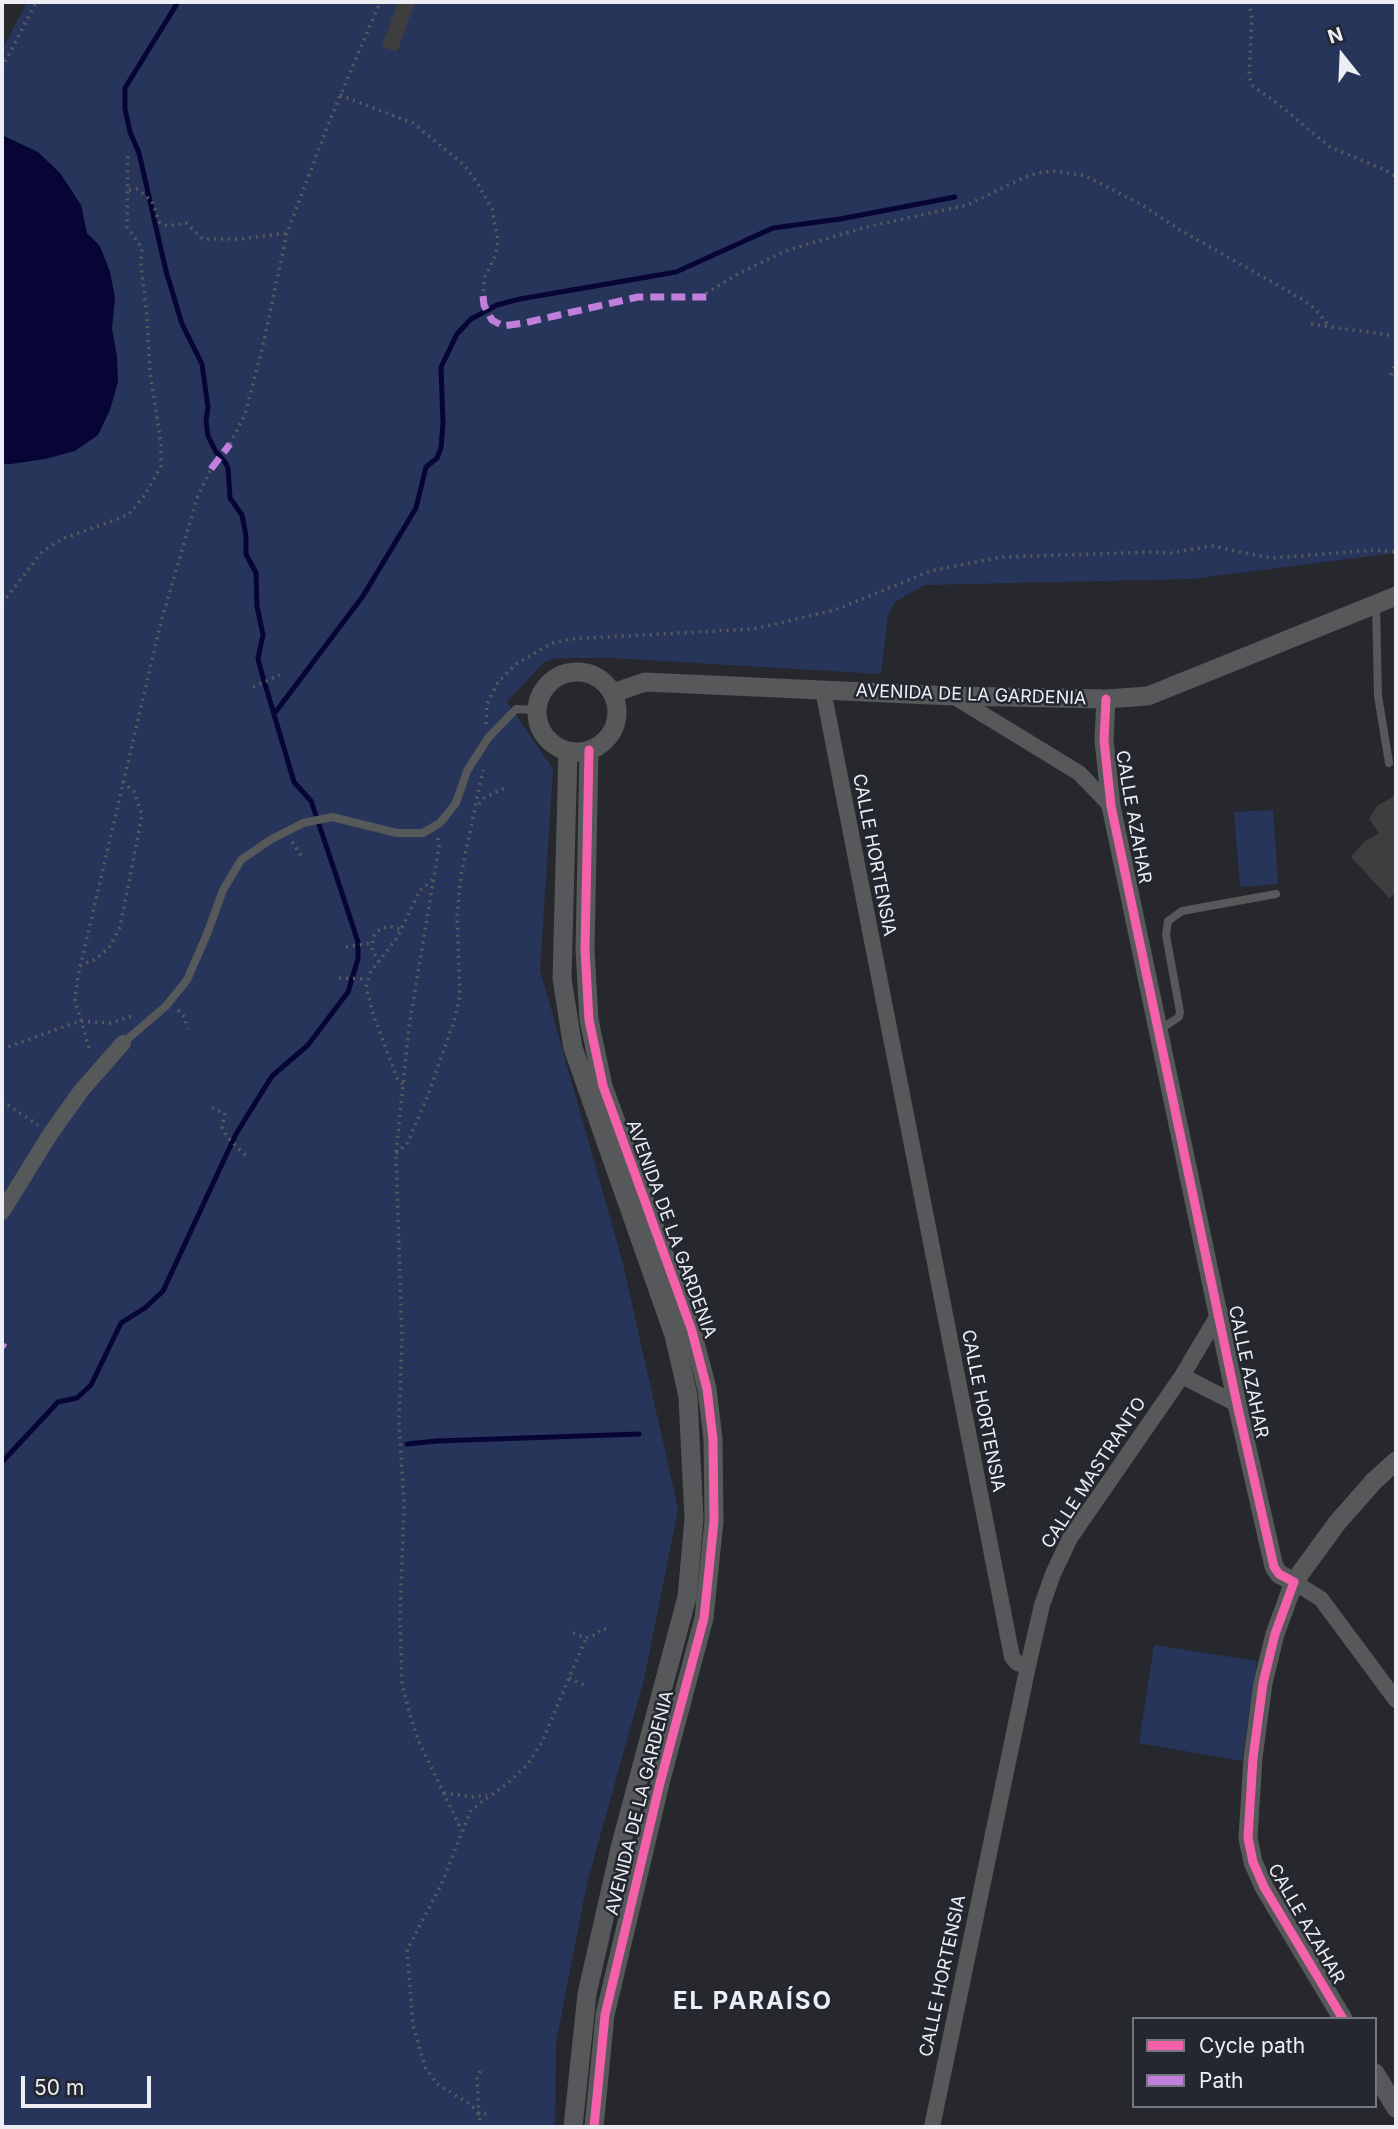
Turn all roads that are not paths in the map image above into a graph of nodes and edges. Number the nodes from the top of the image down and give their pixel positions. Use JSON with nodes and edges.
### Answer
{"nodes":[{"id":1,"x":1396,"y":596,"type":"edge"},
{"id":2,"x":1376,"y":604,"type":"junction"},
{"id":3,"x":822,"y":690,"type":"junction"},
{"id":4,"x":613,"y":693,"type":"junction"},
{"id":5,"x":953,"y":696,"type":"junction"},
{"id":6,"x":1106,"y":699,"type":"junction"},
{"id":7,"x":537,"y":710,"type":"junction"},
{"id":8,"x":589,"y":750,"type":"junction"},
{"id":9,"x":568,"y":751,"type":"junction"},
{"id":10,"x":1389,"y":763,"type":"dead end"},
{"id":11,"x":1111,"y":806,"type":"junction"},
{"id":12,"x":1276,"y":894,"type":"dead end"},
{"id":13,"x":1159,"y":1030,"type":"junction"},
{"id":14,"x":123,"y":1043,"type":"joint"},
{"id":15,"x":2,"y":1212,"type":"edge"},
{"id":16,"x":1220,"y":1312,"type":"junction"},
{"id":17,"x":1182,"y":1376,"type":"junction"},
{"id":18,"x":1237,"y":1404,"type":"junction"},
{"id":19,"x":1396,"y":1461,"type":"edge"},
{"id":20,"x":1294,"y":1582,"type":"junction"},
{"id":21,"x":1028,"y":1666,"type":"junction"},
{"id":22,"x":1396,"y":1700,"type":"edge"},
{"id":23,"x":618,"y":1857,"type":"junction"},
{"id":24,"x":640,"y":1862,"type":"junction"},
{"id":25,"x":1342,"y":2017,"type":"edge"},
{"id":26,"x":1377,"y":2076,"type":"edge"},
{"id":27,"x":1396,"y":2108,"type":"edge"},
{"id":28,"x":573,"y":2127,"type":"edge"},
{"id":29,"x":594,"y":2127,"type":"edge"},
{"id":30,"x":932,"y":2127,"type":"edge"}],
"edges":[{"from":1,"to":2,"type":"street","name":"AVENIDA DE LA GARDENIA"},
{"from":2,"to":6,"type":"street","name":"AVENIDA DE LA GARDENIA"},
{"from":2,"to":10,"type":"lane"},
{"from":3,"to":4,"type":"street","name":"AVENIDA DE LA GARDENIA"},
{"from":3,"to":5,"type":"street","name":"AVENIDA DE LA GARDENIA"},
{"from":3,"to":21,"type":"street","name":"CALLE HORTENSIA"},
{"from":4,"to":7,"type":"street"},
{"from":4,"to":8,"type":"street"},
{"from":5,"to":6,"type":"street","name":"AVENIDA DE LA GARDENIA"},
{"from":5,"to":11,"type":"street","name":"CALLE AZAHAR"},
{"from":6,"to":11,"type":"street","name":"CALLE AZAHAR"},
{"from":7,"to":9,"type":"street"},
{"from":7,"to":14,"type":"lane"},
{"from":8,"to":9,"type":"street"},
{"from":8,"to":24,"type":"street","name":"AVENIDA DE LA GARDENIA"},
{"from":9,"to":23,"type":"street","name":"AVENIDA DE LA GARDENIA"},
{"from":11,"to":13,"type":"street","name":"CALLE AZAHAR"},
{"from":12,"to":13,"type":"lane"},
{"from":13,"to":16,"type":"street","name":"CALLE AZAHAR"},
{"from":14,"to":15,"type":"street"},
{"from":16,"to":17,"type":"street","name":"CALLE MASTRANTO"},
{"from":16,"to":18,"type":"street","name":"CALLE AZAHAR"},
{"from":17,"to":18,"type":"street"},
{"from":17,"to":21,"type":"street","name":"CALLE MASTRANTO"},
{"from":18,"to":20,"type":"street","name":"CALLE AZAHAR"},
{"from":19,"to":20,"type":"street"},
{"from":20,"to":22,"type":"street"},
{"from":20,"to":25,"type":"street","name":"CALLE AZAHAR"},
{"from":21,"to":30,"type":"street","name":"CALLE HORTENSIA"},
{"from":23,"to":24,"type":"street"},
{"from":23,"to":28,"type":"street","name":"AVENIDA DE LA GARDENIA"},
{"from":24,"to":29,"type":"street","name":"AVENIDA DE LA GARDENIA"},
{"from":26,"to":27,"type":"street"}]}
